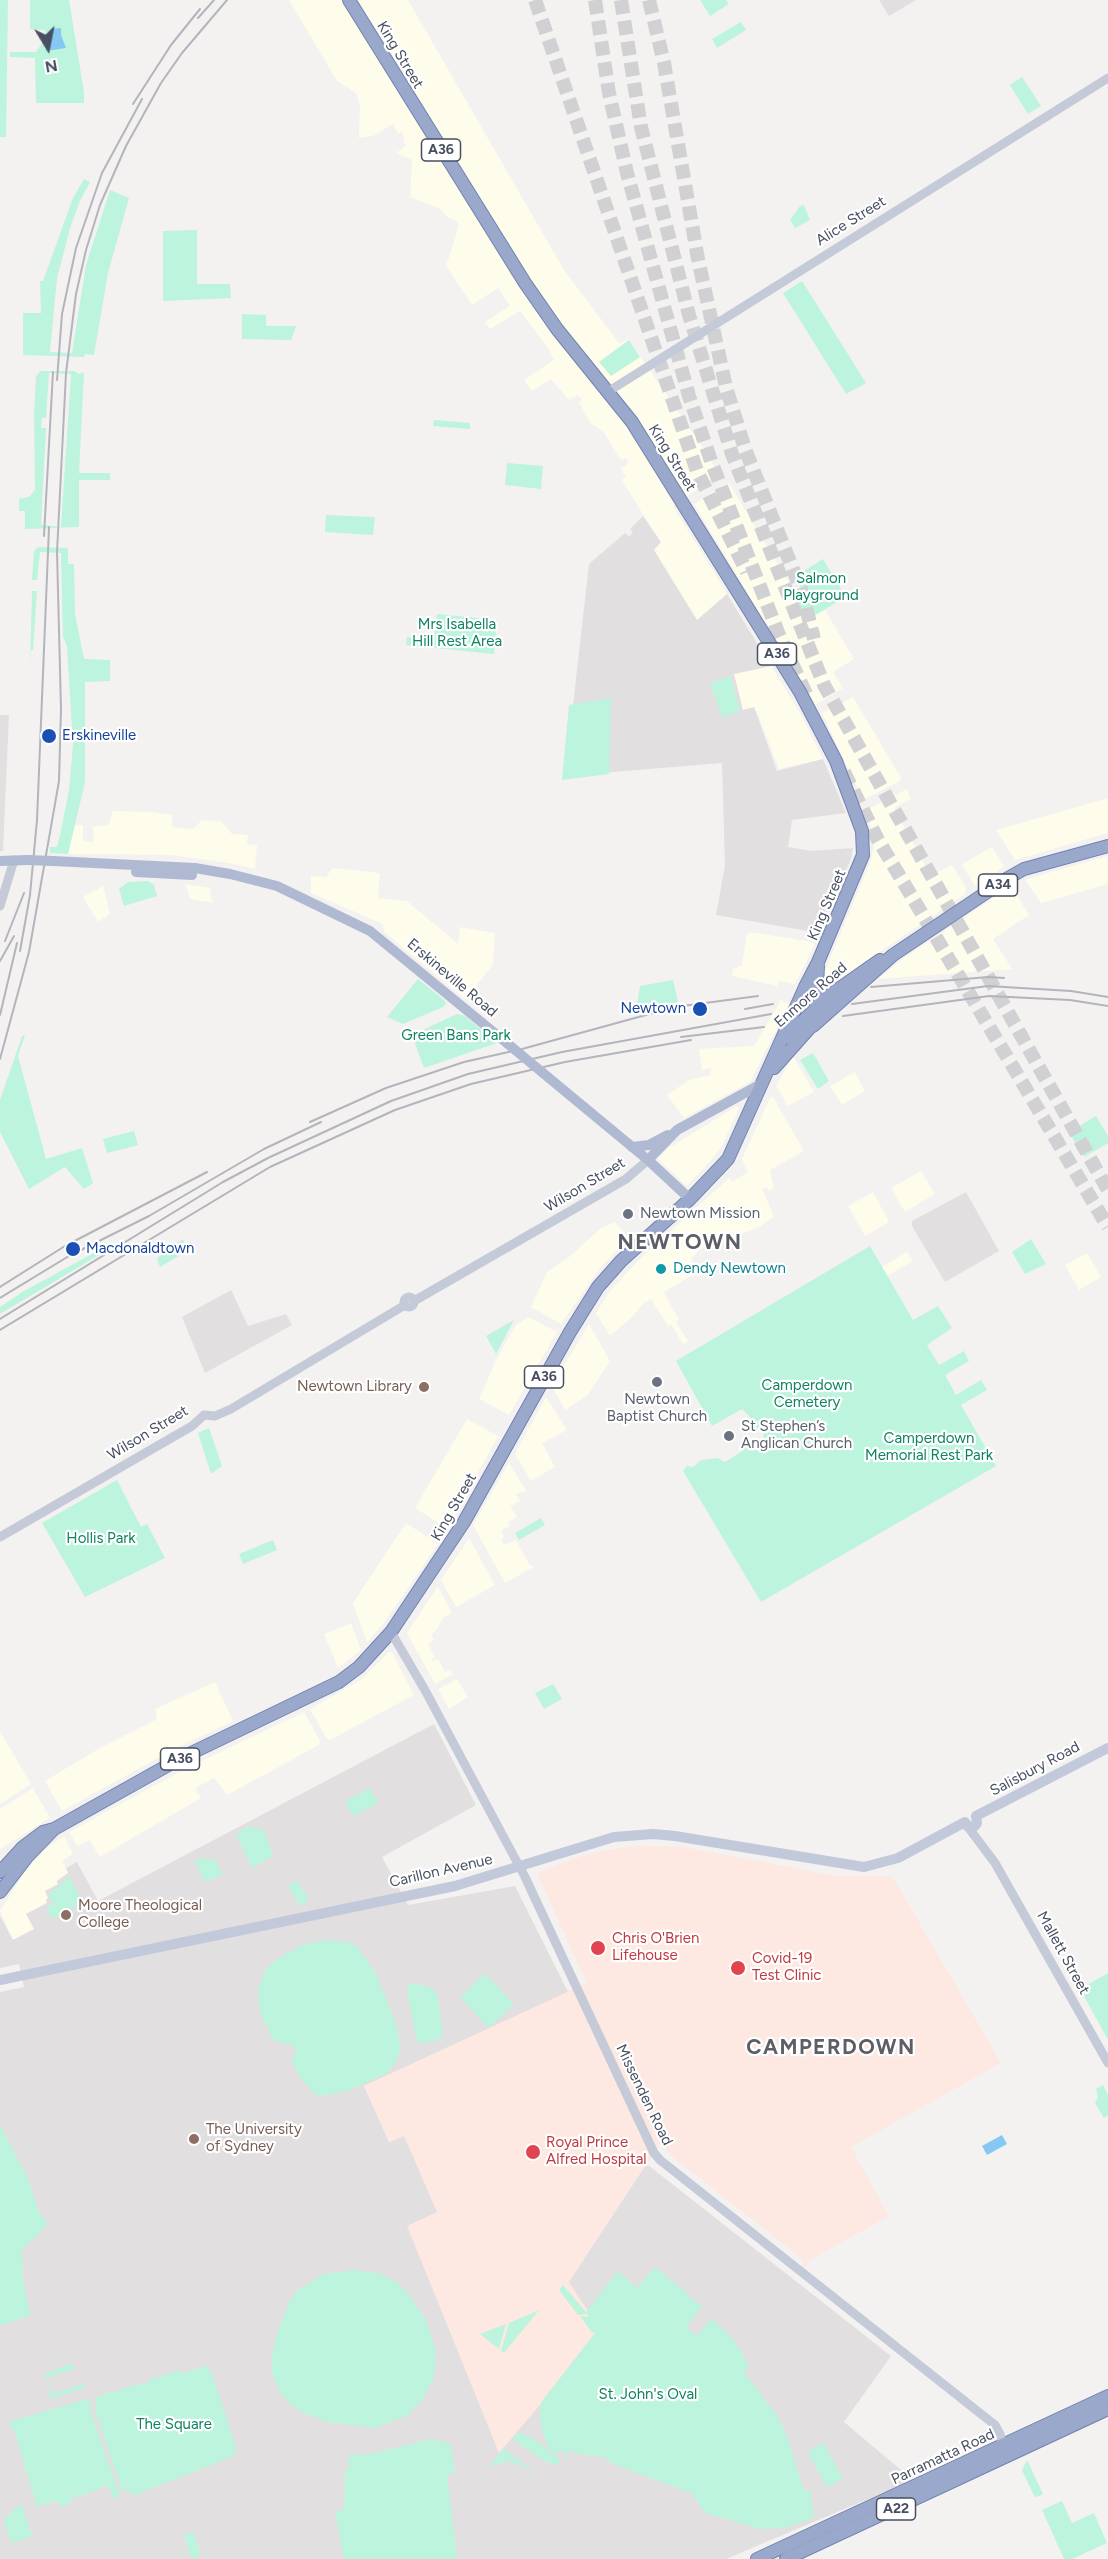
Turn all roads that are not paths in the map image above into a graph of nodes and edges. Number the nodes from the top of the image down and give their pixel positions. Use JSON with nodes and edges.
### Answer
{"nodes":[{"id":1,"x":349,"y":0,"type":"edge"},
{"id":2,"x":1108,"y":78,"type":"edge"},
{"id":3,"x":609,"y":391,"type":"junction"},
{"id":4,"x":1108,"y":846,"type":"edge"},
{"id":5,"x":14,"y":860,"type":"junction"},
{"id":6,"x":0,"y":861,"type":"edge"},
{"id":7,"x":0,"y":906,"type":"edge"},
{"id":8,"x":893,"y":955,"type":"junction"},
{"id":9,"x":818,"y":962,"type":"junction"},
{"id":10,"x":817,"y":1006,"type":"junction"},
{"id":11,"x":813,"y":1026,"type":"junction"},
{"id":12,"x":781,"y":1042,"type":"junction"},
{"id":13,"x":764,"y":1081,"type":"junction"},
{"id":14,"x":677,"y":1130,"type":"junction"},
{"id":15,"x":632,"y":1147,"type":"junction"},
{"id":16,"x":648,"y":1160,"type":"junction"},
{"id":17,"x":690,"y":1199,"type":"junction"},
{"id":18,"x":0,"y":1537,"type":"edge"},
{"id":19,"x":391,"y":1632,"type":"junction"},
{"id":20,"x":1108,"y":1748,"type":"edge"},
{"id":21,"x":972,"y":1822,"type":"junction"},
{"id":22,"x":54,"y":1829,"type":"junction"},
{"id":23,"x":889,"y":1861,"type":"joint"},
{"id":24,"x":520,"y":1866,"type":"junction"},
{"id":25,"x":0,"y":1872,"type":"edge"},
{"id":26,"x":0,"y":1892,"type":"edge"},
{"id":27,"x":0,"y":1980,"type":"edge"},
{"id":28,"x":1108,"y":2063,"type":"edge"},
{"id":29,"x":1108,"y":2396,"type":"edge"},
{"id":30,"x":1108,"y":2409,"type":"edge"},
{"id":31,"x":1005,"y":2452,"type":"junction"},
{"id":32,"x":757,"y":2559,"type":"edge"},
{"id":33,"x":786,"y":2559,"type":"edge"}],
"edges":[{"from":1,"to":3,"type":"highway","name":"King Street","number":"A36"},
{"from":2,"to":3,"type":"street","name":"Alice Street"},
{"from":3,"to":9,"type":"highway","name":"King Street","number":"A36"},
{"from":4,"to":8,"type":"highway","name":"Enmore Road","number":"A34"},
{"from":5,"to":6,"type":"main road","name":"Erskineville Road"},
{"from":5,"to":7,"type":"street"},
{"from":5,"to":15,"type":"main road","name":"Erskineville Road","bridge":true},
{"from":8,"to":10,"type":"highway","name":"Enmore Road","number":"A34"},
{"from":8,"to":11,"type":"highway","name":"Enmore Road","number":"A34"},
{"from":9,"to":10,"type":"highway","name":"King Street","number":"A36"},
{"from":9,"to":12,"type":"highway","name":"King Street","number":"A36"},
{"from":10,"to":11,"type":"highway","name":"King Street","number":"A36"},
{"from":10,"to":12,"type":"highway","name":"Enmore Road","number":"A34"},
{"from":11,"to":13,"type":"highway","name":"King Street","number":"A36"},
{"from":12,"to":13,"type":"highway","name":"King Street","number":"A36"},
{"from":13,"to":14,"type":"main road","name":"Wilson Street"},
{"from":13,"to":17,"type":"highway","name":"King Street","number":"A36"},
{"from":14,"to":15,"type":"main road"},
{"from":14,"to":16,"type":"main road","name":"Wilson Street"},
{"from":15,"to":16,"type":"main road","name":"Erskineville Road"},
{"from":16,"to":17,"type":"main road","name":"Erskineville Road"},
{"from":16,"to":18,"type":"street","name":"Wilson Street"},
{"from":17,"to":19,"type":"highway","name":"King Street","number":"A36"},
{"from":19,"to":22,"type":"highway","name":"King Street","number":"A36"},
{"from":19,"to":24,"type":"street","name":"Missenden Road"},
{"from":20,"to":21,"type":"main road","name":"Salisbury Road"},
{"from":21,"to":23,"type":"main road","name":"Salisbury Road"},
{"from":21,"to":28,"type":"street","name":"Mallett Street"},
{"from":22,"to":25,"type":"highway","name":"King Street","number":"A36"},
{"from":22,"to":26,"type":"highway","name":"King Street","number":"A36"},
{"from":23,"to":24,"type":"main road","name":"Carillon Avenue"},
{"from":24,"to":27,"type":"main road","name":"Carillon Avenue"},
{"from":24,"to":31,"type":"street","name":"Missenden Road"},
{"from":29,"to":31,"type":"highway","name":"Parramatta Road","number":"A22"},
{"from":30,"to":31,"type":"highway","name":"Parramatta Road","number":"A22"},
{"from":31,"to":32,"type":"highway","name":"Parramatta Road","number":"A22"},
{"from":31,"to":33,"type":"highway","name":"Parramatta Road","number":"A22"}]}
